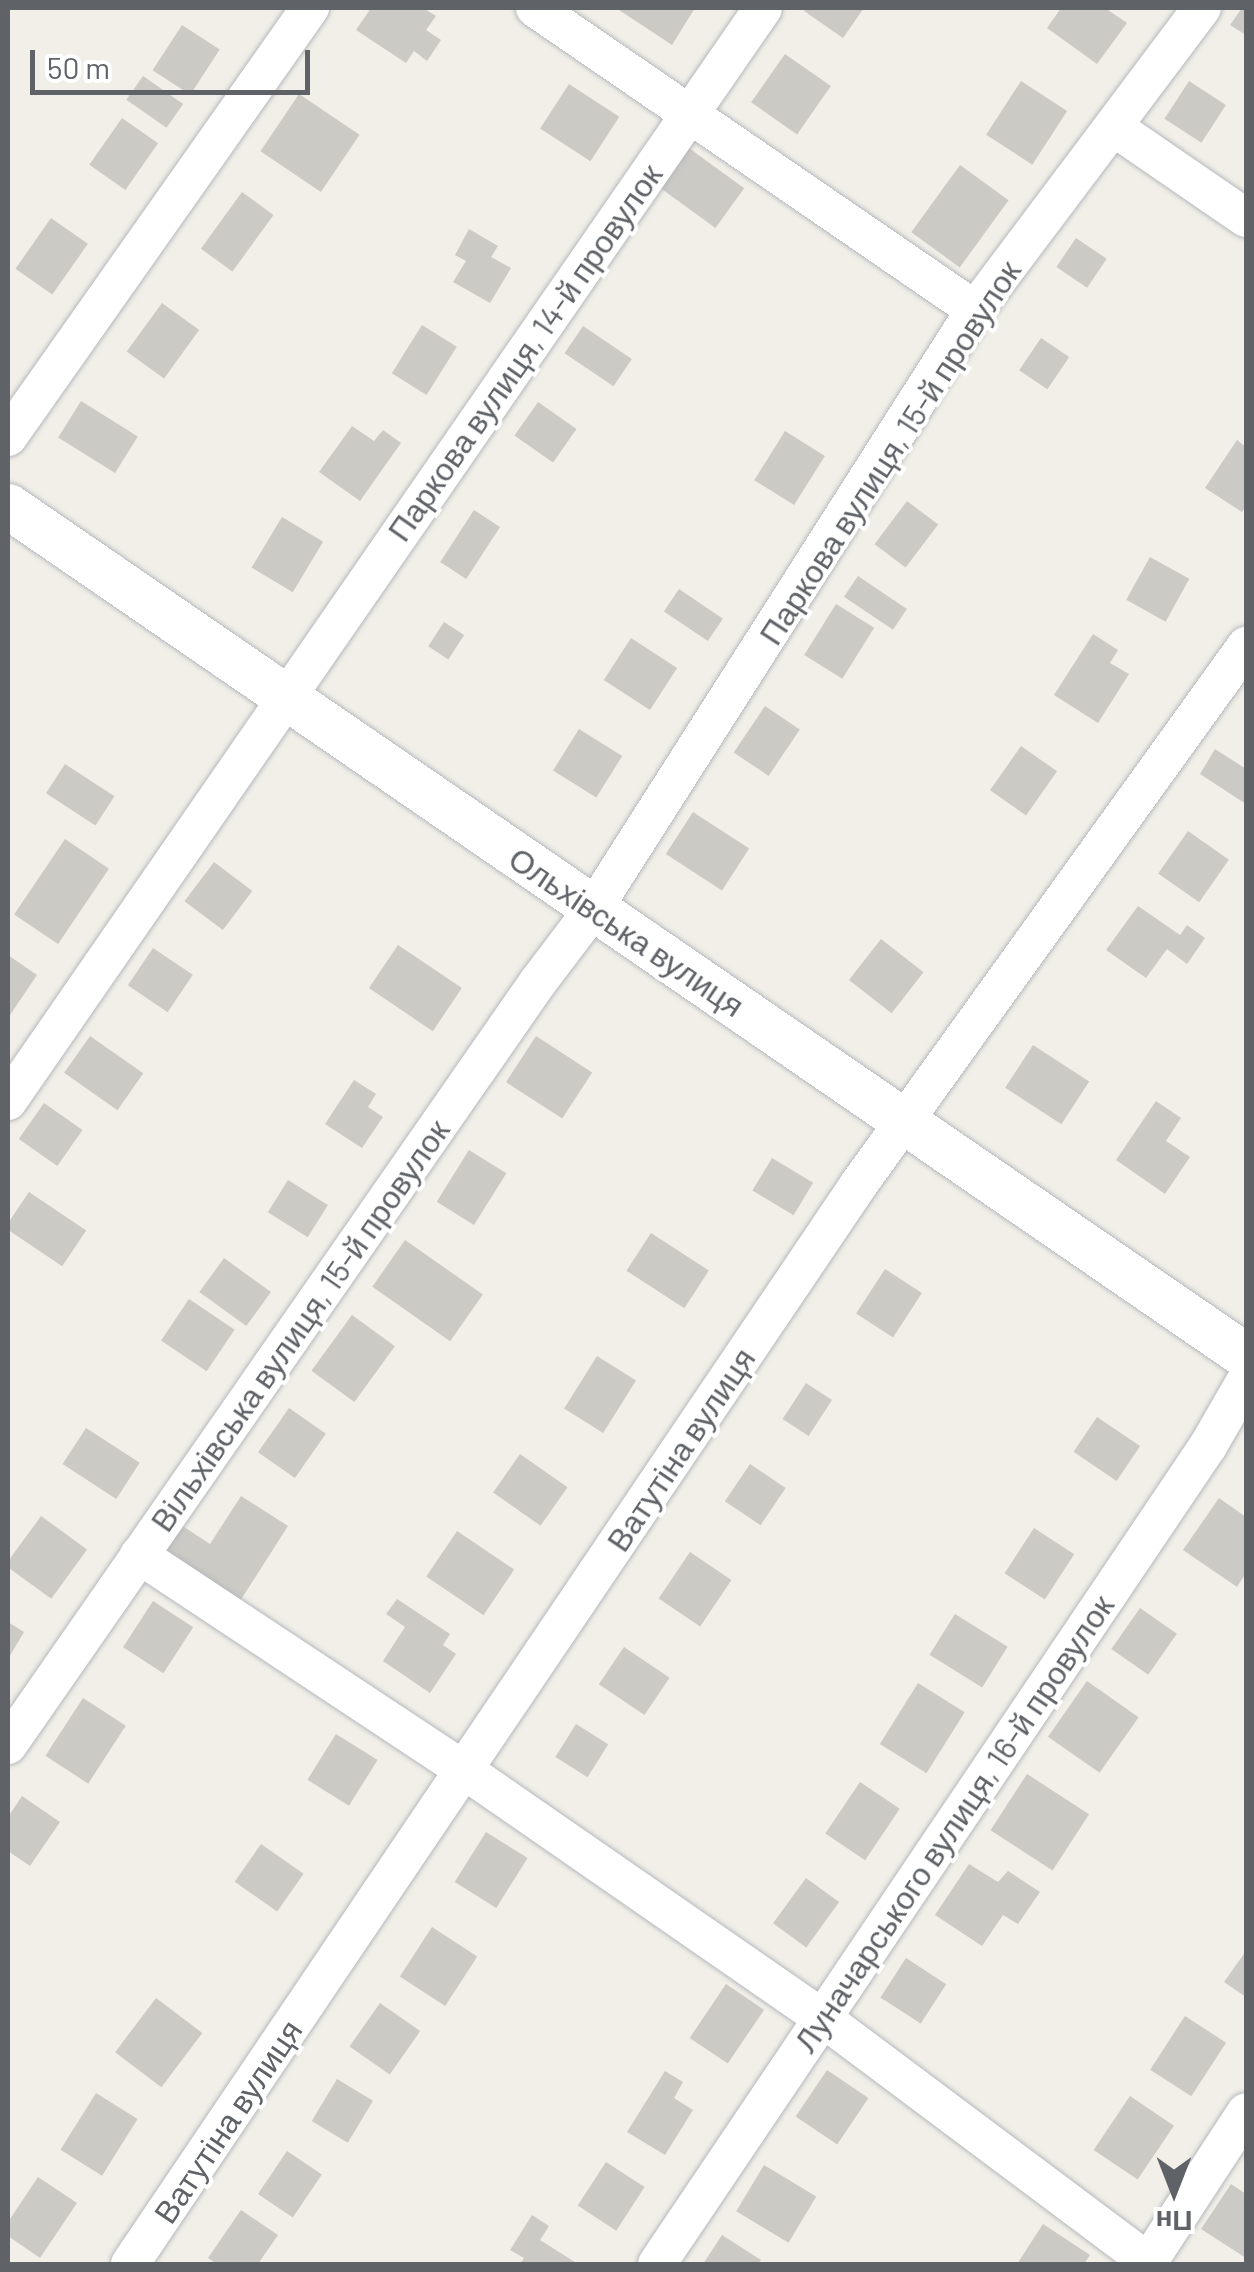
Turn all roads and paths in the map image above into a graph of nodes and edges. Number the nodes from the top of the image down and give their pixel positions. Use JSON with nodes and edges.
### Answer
{"nodes":[{"id":1,"x":310,"y":8,"type":"edge"},
{"id":2,"x":534,"y":8,"type":"edge"},
{"id":3,"x":762,"y":8,"type":"edge"},
{"id":4,"x":1202,"y":8,"type":"edge"},
{"id":5,"x":690,"y":114,"type":"junction"},
{"id":6,"x":1115,"y":128,"type":"junction"},
{"id":7,"x":1246,"y":218,"type":"edge"},
{"id":8,"x":975,"y":310,"type":"junction"},
{"id":9,"x":8,"y":437,"type":"edge"},
{"id":10,"x":8,"y":506,"type":"edge"},
{"id":11,"x":1246,"y":649,"type":"edge"},
{"id":12,"x":284,"y":696,"type":"junction"},
{"id":13,"x":594,"y":908,"type":"junction"},
{"id":14,"x":8,"y":1102,"type":"edge"},
{"id":15,"x":904,"y":1121,"type":"junction"},
{"id":16,"x":1246,"y":1356,"type":"edge"},
{"id":17,"x":1246,"y":1380,"type":"edge"},
{"id":18,"x":138,"y":1556,"type":"junction"},
{"id":19,"x":10,"y":1736,"type":"edge"},
{"id":20,"x":464,"y":1770,"type":"junction"},
{"id":21,"x":821,"y":2017,"type":"junction"},
{"id":22,"x":1246,"y":2112,"type":"edge"},
{"id":23,"x":1148,"y":2263,"type":"edge"},
{"id":24,"x":130,"y":2264,"type":"edge"},
{"id":25,"x":658,"y":2264,"type":"edge"}],
"edges":[{"from":1,"to":9,"type":"street"},
{"from":2,"to":5,"type":"street"},
{"from":3,"to":5,"type":"street","name":"Паркова вулиця, 14-й провулок"},
{"from":4,"to":6,"type":"street","name":"Паркова вулиця, 15-й провулок"},
{"from":5,"to":8,"type":"street"},
{"from":5,"to":12,"type":"street","name":"Паркова вулиця, 14-й провулок"},
{"from":6,"to":7,"type":"street"},
{"from":6,"to":8,"type":"street","name":"Паркова вулиця, 15-й провулок"},
{"from":8,"to":13,"type":"street","name":"Паркова вулиця, 15-й провулок"},
{"from":10,"to":12,"type":"street","name":"Ольхівська вулиця"},
{"from":11,"to":15,"type":"street","name":"Ватутіна вулиця"},
{"from":12,"to":13,"type":"street","name":"Ольхівська вулиця"},
{"from":12,"to":14,"type":"street","name":"Паркова вулиця, 14-й провулок"},
{"from":13,"to":15,"type":"street","name":"Ольхівська вулиця"},
{"from":13,"to":18,"type":"street","name":"Вільхівська вулиця, 15-й провулок"},
{"from":15,"to":16,"type":"street","name":"Ольхівська вулиця"},
{"from":15,"to":20,"type":"street","name":"Ватутіна вулиця"},
{"from":17,"to":21,"type":"street","name":"Луначарського вулиця, 16-й провулок"},
{"from":18,"to":19,"type":"street","name":"Вільхівська вулиця, 15-й провулок"},
{"from":18,"to":20,"type":"street"},
{"from":20,"to":21,"type":"street"},
{"from":20,"to":24,"type":"street","name":"Ватутіна вулиця"},
{"from":21,"to":23,"type":"street"},
{"from":21,"to":25,"type":"street","name":"Луначарського вулиця, 16-й провулок"},
{"from":22,"to":23,"type":"street"}]}
